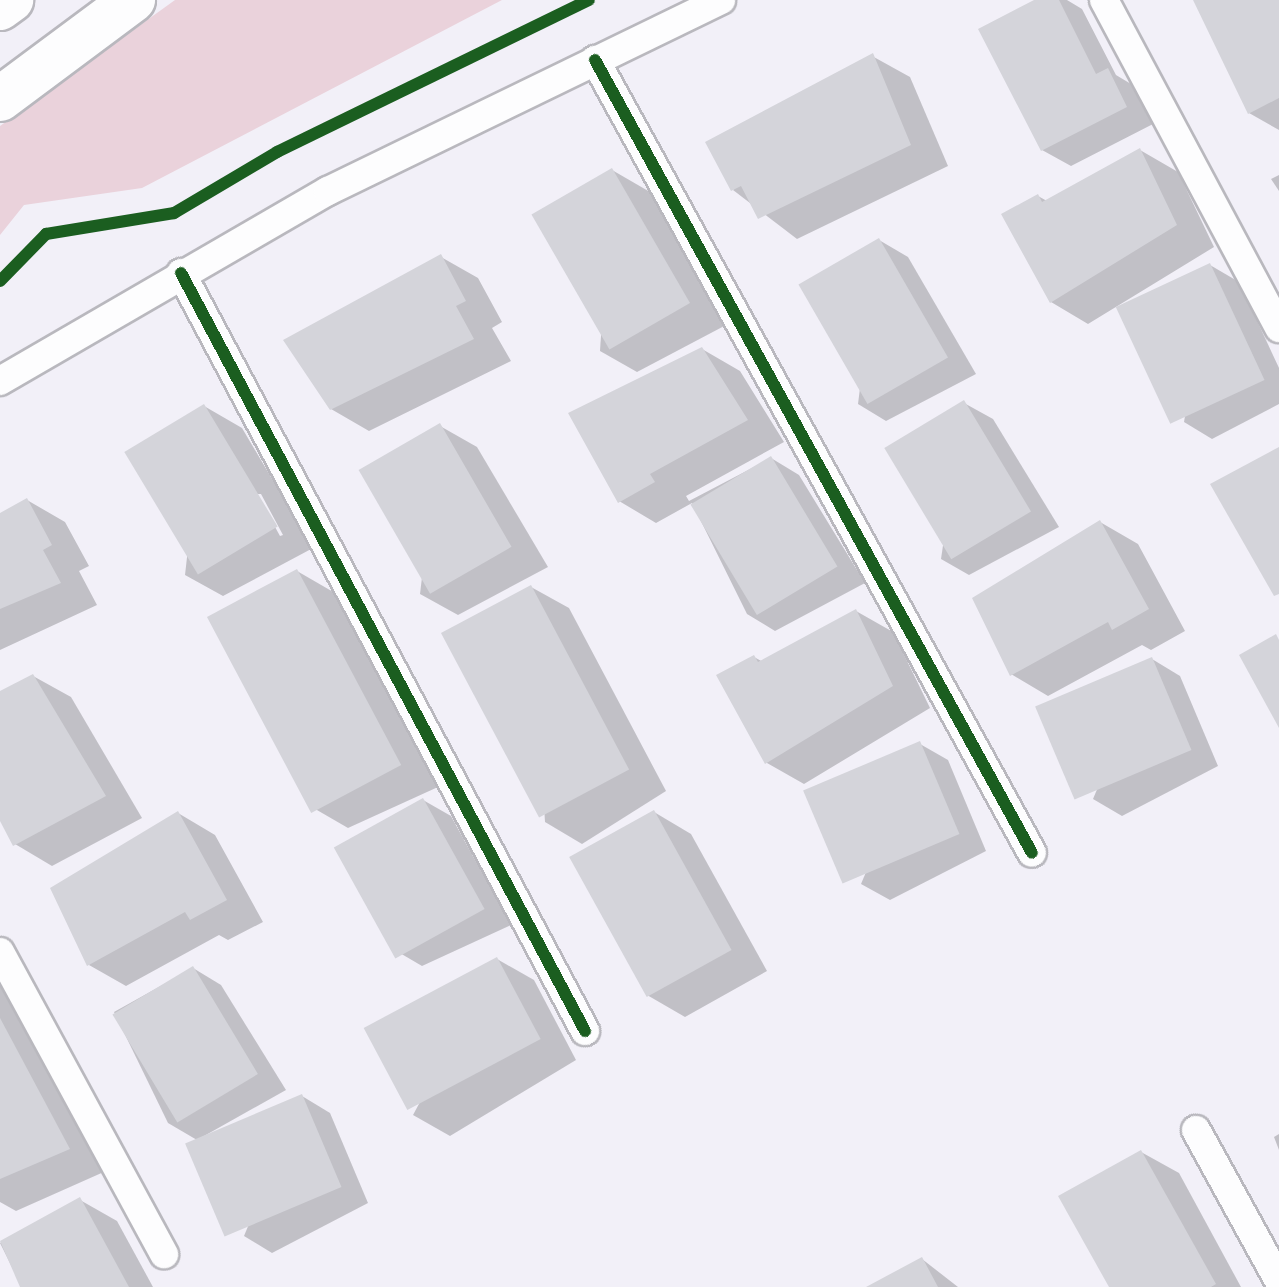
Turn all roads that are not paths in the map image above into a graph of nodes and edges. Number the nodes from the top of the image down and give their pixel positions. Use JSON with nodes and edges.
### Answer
{"nodes":[{"id":1,"x":11,"y":0,"type":"edge"},
{"id":2,"x":133,"y":0,"type":"edge"},
{"id":3,"x":721,"y":0,"type":"edge"},
{"id":4,"x":1104,"y":0,"type":"edge"},
{"id":5,"x":0,"y":8,"type":"edge"},
{"id":6,"x":595,"y":60,"type":"junction"},
{"id":7,"x":0,"y":99,"type":"edge"},
{"id":8,"x":181,"y":273,"type":"junction"},
{"id":9,"x":1279,"y":328,"type":"edge"},
{"id":10,"x":0,"y":381,"type":"edge"},
{"id":11,"x":1032,"y":853,"type":"dead end"},
{"id":12,"x":0,"y":952,"type":"edge"},
{"id":13,"x":585,"y":1031,"type":"dead end"},
{"id":14,"x":1196,"y":1130,"type":"dead end"},
{"id":15,"x":164,"y":1254,"type":"dead end"},
{"id":16,"x":1279,"y":1281,"type":"edge"}],
"edges":[{"from":1,"to":5,"type":"main road"},
{"from":2,"to":7,"type":"main road"},
{"from":3,"to":6,"type":"street"},
{"from":4,"to":9,"type":"street"},
{"from":6,"to":8,"type":"street"},
{"from":6,"to":11,"type":"street"},
{"from":8,"to":10,"type":"street"},
{"from":8,"to":13,"type":"street"},
{"from":12,"to":15,"type":"street"},
{"from":14,"to":16,"type":"street"}]}
